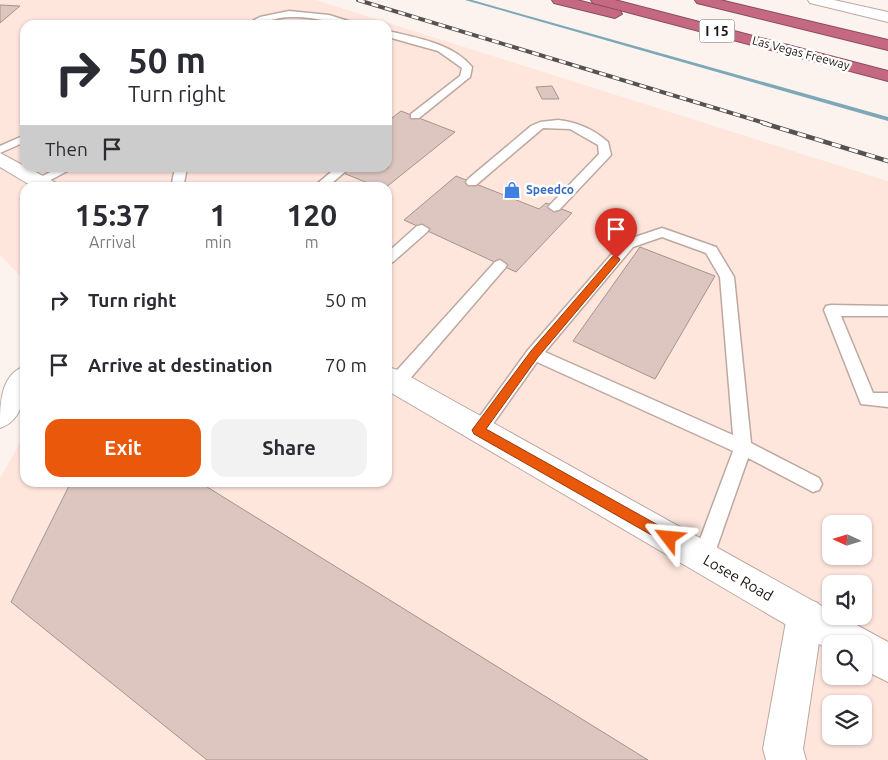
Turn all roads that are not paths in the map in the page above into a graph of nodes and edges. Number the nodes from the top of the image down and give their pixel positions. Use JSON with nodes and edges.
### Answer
{"nodes":[{"id":1,"x":559,"y":0,"type":"edge"},
{"id":2,"x":598,"y":0,"type":"edge"},
{"id":3,"x":702,"y":0,"type":"edge"},
{"id":4,"x":816,"y":0,"type":"edge"},
{"id":5,"x":888,"y":17,"type":"edge"},
{"id":6,"x":262,"y":20,"type":"edge"},
{"id":7,"x":338,"y":20,"type":"edge"},
{"id":8,"x":392,"y":35,"type":"edge"},
{"id":9,"x":888,"y":45,"type":"edge"},
{"id":10,"x":836,"y":63,"type":"junction"},
{"id":11,"x":888,"y":76,"type":"edge"},
{"id":12,"x":415,"y":116,"type":"dead end"},
{"id":13,"x":20,"y":140,"type":"edge"},
{"id":14,"x":0,"y":150,"type":"edge"},
{"id":15,"x":0,"y":159,"type":"edge"},
{"id":16,"x":20,"y":170,"type":"edge"},
{"id":17,"x":23,"y":172,"type":"edge"},
{"id":18,"x":62,"y":172,"type":"edge"},
{"id":19,"x":339,"y":172,"type":"edge"},
{"id":20,"x":41,"y":182,"type":"edge"},
{"id":21,"x":48,"y":182,"type":"edge"},
{"id":22,"x":326,"y":182,"type":"edge"},
{"id":23,"x":472,"y":182,"type":"dead end"},
{"id":24,"x":554,"y":207,"type":"dead end"},
{"id":25,"x":422,"y":229,"type":"dead end"},
{"id":26,"x":392,"y":255,"type":"edge"},
{"id":27,"x":500,"y":265,"type":"dead end"},
{"id":28,"x":888,"y":311,"type":"edge"},
{"id":29,"x":534,"y":354,"type":"junction"},
{"id":30,"x":392,"y":381,"type":"edge"},
{"id":31,"x":20,"y":385,"type":"edge"},
{"id":32,"x":888,"y":400,"type":"edge"},
{"id":33,"x":0,"y":416,"type":"edge"},
{"id":34,"x":478,"y":430,"type":"junction"},
{"id":35,"x":743,"y":447,"type":"junction"},
{"id":36,"x":813,"y":484,"type":"dead end"},
{"id":37,"x":703,"y":558,"type":"junction"},
{"id":38,"x":805,"y":616,"type":"junction"},
{"id":39,"x":838,"y":635,"type":"edge"},
{"id":40,"x":872,"y":654,"type":"edge"},
{"id":41,"x":888,"y":663,"type":"edge"},
{"id":42,"x":786,"y":760,"type":"edge"}],
"edges":[{"from":1,"to":10,"type":"highway"},
{"from":2,"to":10,"type":"highway","name":"Las Vegas Freeway","number":"I 15"},
{"from":3,"to":9,"type":"highway","name":"Las Vegas Freeway","number":"I 15"},
{"from":4,"to":5,"type":"main road"},
{"from":6,"to":7,"type":"lane"},
{"from":8,"to":12,"type":"lane"},
{"from":10,"to":11,"type":"highway","name":"Las Vegas Freeway","number":"I 15"},
{"from":13,"to":14,"type":"lane"},
{"from":15,"to":16,"type":"main road"},
{"from":17,"to":20,"type":"main road"},
{"from":18,"to":21,"type":"lane"},
{"from":19,"to":22,"type":"lane"},
{"from":23,"to":24,"type":"lane"},
{"from":25,"to":26,"type":"lane"},
{"from":27,"to":30,"type":"lane"},
{"from":28,"to":32,"type":"lane"},
{"from":29,"to":34,"type":"lane"},
{"from":29,"to":35,"type":"lane"},
{"from":29,"to":35,"type":"lane"},
{"from":30,"to":34,"type":"main road","name":"Losee Road"},
{"from":31,"to":33,"type":"main road"},
{"from":34,"to":37,"type":"main road","name":"Losee Road"},
{"from":35,"to":36,"type":"lane"},
{"from":35,"to":37,"type":"lane"},
{"from":37,"to":38,"type":"main road","name":"Losee Road"},
{"from":38,"to":39,"type":"main road","name":"Losee Road"},
{"from":38,"to":42,"type":"main road"},
{"from":40,"to":41,"type":"main road"}]}
